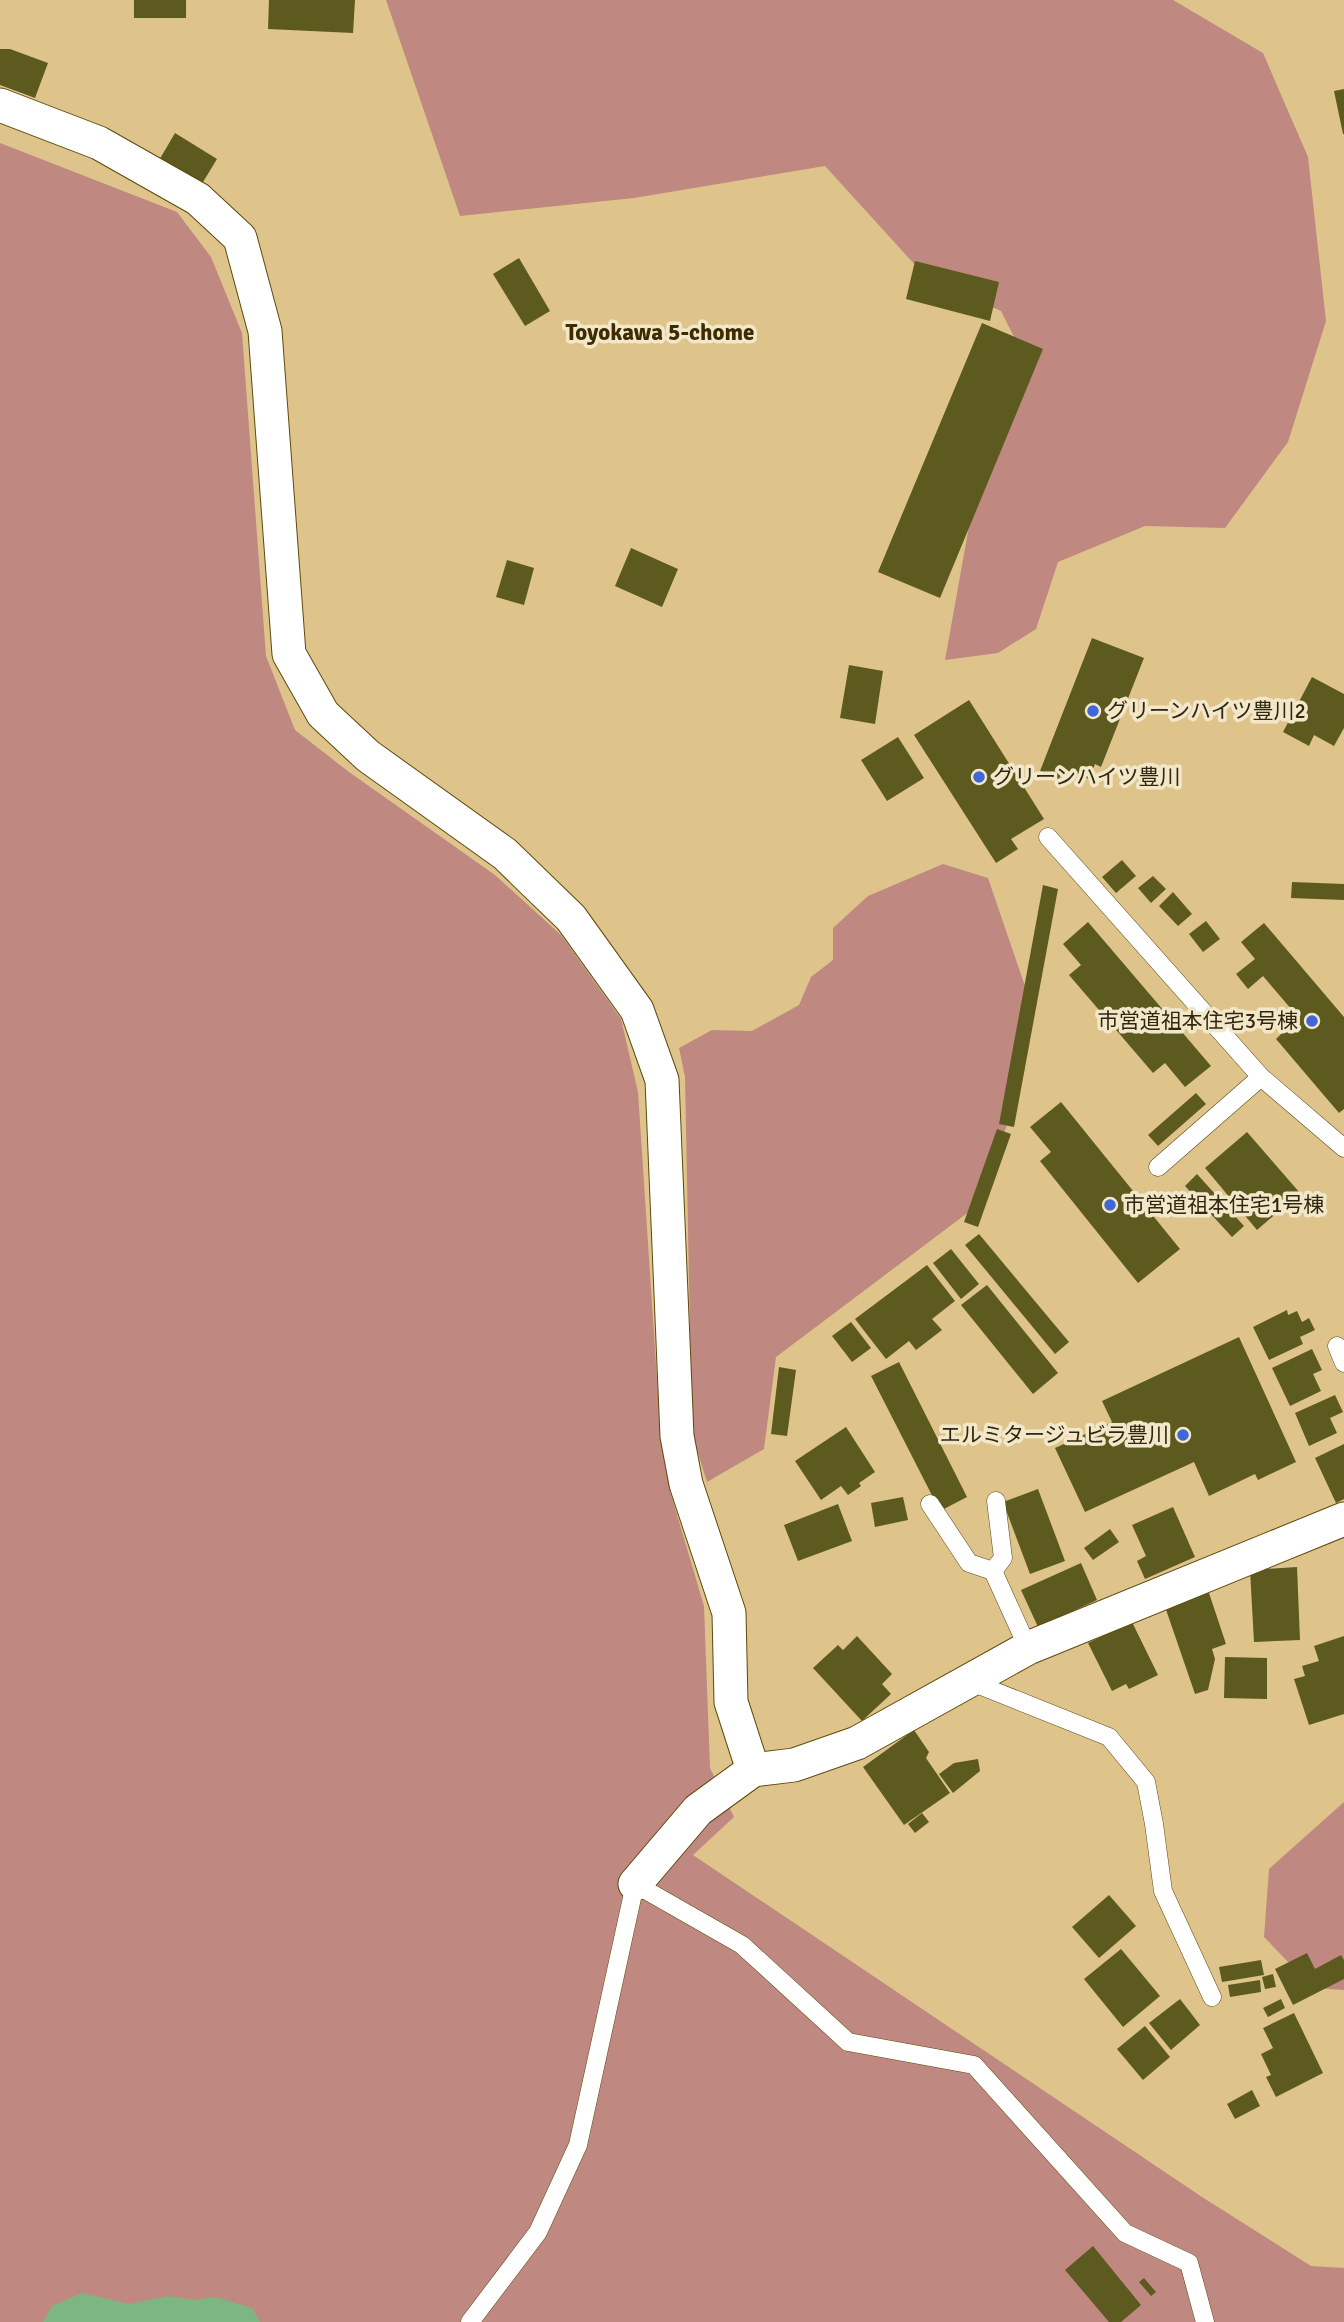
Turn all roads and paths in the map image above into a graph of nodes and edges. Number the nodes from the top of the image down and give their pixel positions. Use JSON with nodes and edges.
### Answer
{"nodes":[{"id":1,"x":0,"y":105,"type":"edge"},
{"id":2,"x":1048,"y":837,"type":"dead end"},
{"id":3,"x":1261,"y":1077,"type":"junction"},
{"id":4,"x":1344,"y":1148,"type":"edge"},
{"id":5,"x":1158,"y":1167,"type":"dead end"},
{"id":6,"x":996,"y":1501,"type":"dead end"},
{"id":7,"x":930,"y":1504,"type":"dead end"},
{"id":8,"x":1344,"y":1519,"type":"edge"},
{"id":9,"x":993,"y":1571,"type":"junction"},
{"id":10,"x":1028,"y":1648,"type":"junction"},
{"id":11,"x":969,"y":1681,"type":"junction"},
{"id":12,"x":753,"y":1770,"type":"junction"},
{"id":13,"x":635,"y":1884,"type":"junction"},
{"id":14,"x":1212,"y":1997,"type":"dead end"},
{"id":15,"x":470,"y":2322,"type":"edge"},
{"id":16,"x":1205,"y":2322,"type":"edge"}],
"edges":[{"from":1,"to":12,"type":"street"},
{"from":2,"to":3,"type":"lane"},
{"from":3,"to":4,"type":"lane"},
{"from":3,"to":5,"type":"lane"},
{"from":6,"to":9,"type":"lane"},
{"from":7,"to":9,"type":"lane"},
{"from":8,"to":10,"type":"street"},
{"from":9,"to":10,"type":"lane"},
{"from":10,"to":11,"type":"street"},
{"from":11,"to":12,"type":"street"},
{"from":11,"to":14,"type":"lane"},
{"from":12,"to":13,"type":"street"},
{"from":13,"to":15,"type":"lane"},
{"from":13,"to":16,"type":"lane"}]}
